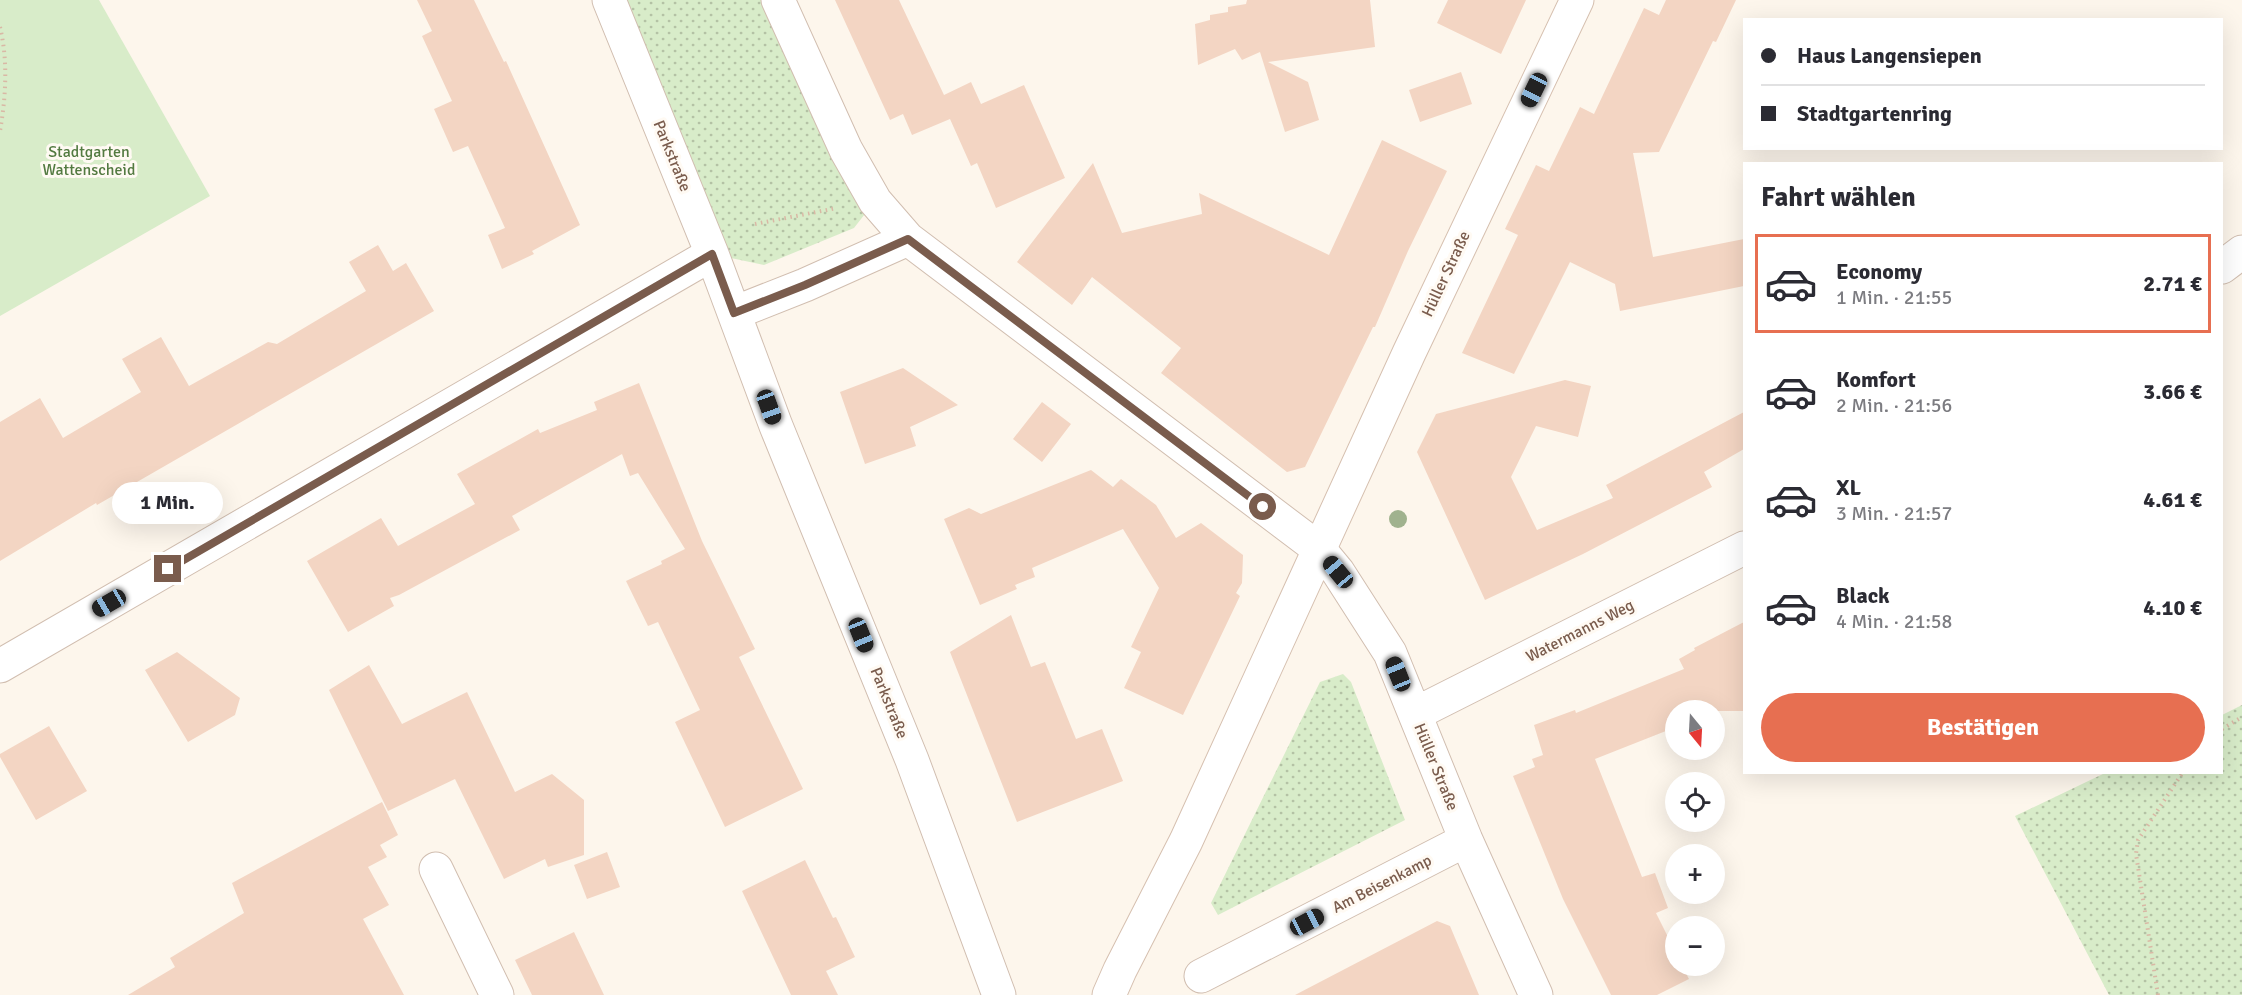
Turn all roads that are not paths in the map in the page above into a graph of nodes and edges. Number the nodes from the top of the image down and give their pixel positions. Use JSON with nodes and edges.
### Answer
{"nodes":[{"id":1,"x":609,"y":0,"type":"edge"},
{"id":2,"x":778,"y":0,"type":"edge"},
{"id":3,"x":1576,"y":0,"type":"edge"},
{"id":4,"x":908,"y":239,"type":"junction"},
{"id":5,"x":2242,"y":252,"type":"edge"},
{"id":6,"x":712,"y":254,"type":"junction"},
{"id":7,"x":2223,"y":266,"type":"edge"},
{"id":8,"x":734,"y":313,"type":"junction"},
{"id":9,"x":1319,"y":549,"type":"junction"},
{"id":10,"x":1743,"y":549,"type":"edge"},
{"id":11,"x":0,"y":666,"type":"edge"},
{"id":12,"x":1414,"y":714,"type":"junction"},
{"id":13,"x":1466,"y":840,"type":"junction"},
{"id":14,"x":436,"y":869,"type":"dead end"},
{"id":15,"x":1201,"y":976,"type":"dead end"},
{"id":16,"x":497,"y":995,"type":"edge"},
{"id":17,"x":999,"y":995,"type":"edge"},
{"id":18,"x":1109,"y":995,"type":"edge"},
{"id":19,"x":1536,"y":995,"type":"edge"}],
"edges":[{"from":1,"to":6,"type":"street","name":"Parkstraße"},
{"from":2,"to":4,"type":"street"},
{"from":3,"to":9,"type":"street","name":"Hüller Straße"},
{"from":4,"to":8,"type":"street"},
{"from":4,"to":9,"type":"street"},
{"from":5,"to":7,"type":"street"},
{"from":6,"to":8,"type":"street","name":"Parkstraße"},
{"from":6,"to":11,"type":"street"},
{"from":8,"to":17,"type":"street","name":"Parkstraße"},
{"from":9,"to":12,"type":"street","name":"Hüller Straße"},
{"from":9,"to":18,"type":"street","name":"Hüller Straße"},
{"from":10,"to":12,"type":"street","name":"Watermanns Weg"},
{"from":12,"to":13,"type":"street","name":"Hüller Straße"},
{"from":13,"to":15,"type":"street","name":"Am Beisenkamp"},
{"from":13,"to":19,"type":"street","name":"Hüller Straße"},
{"from":14,"to":16,"type":"street"}]}
